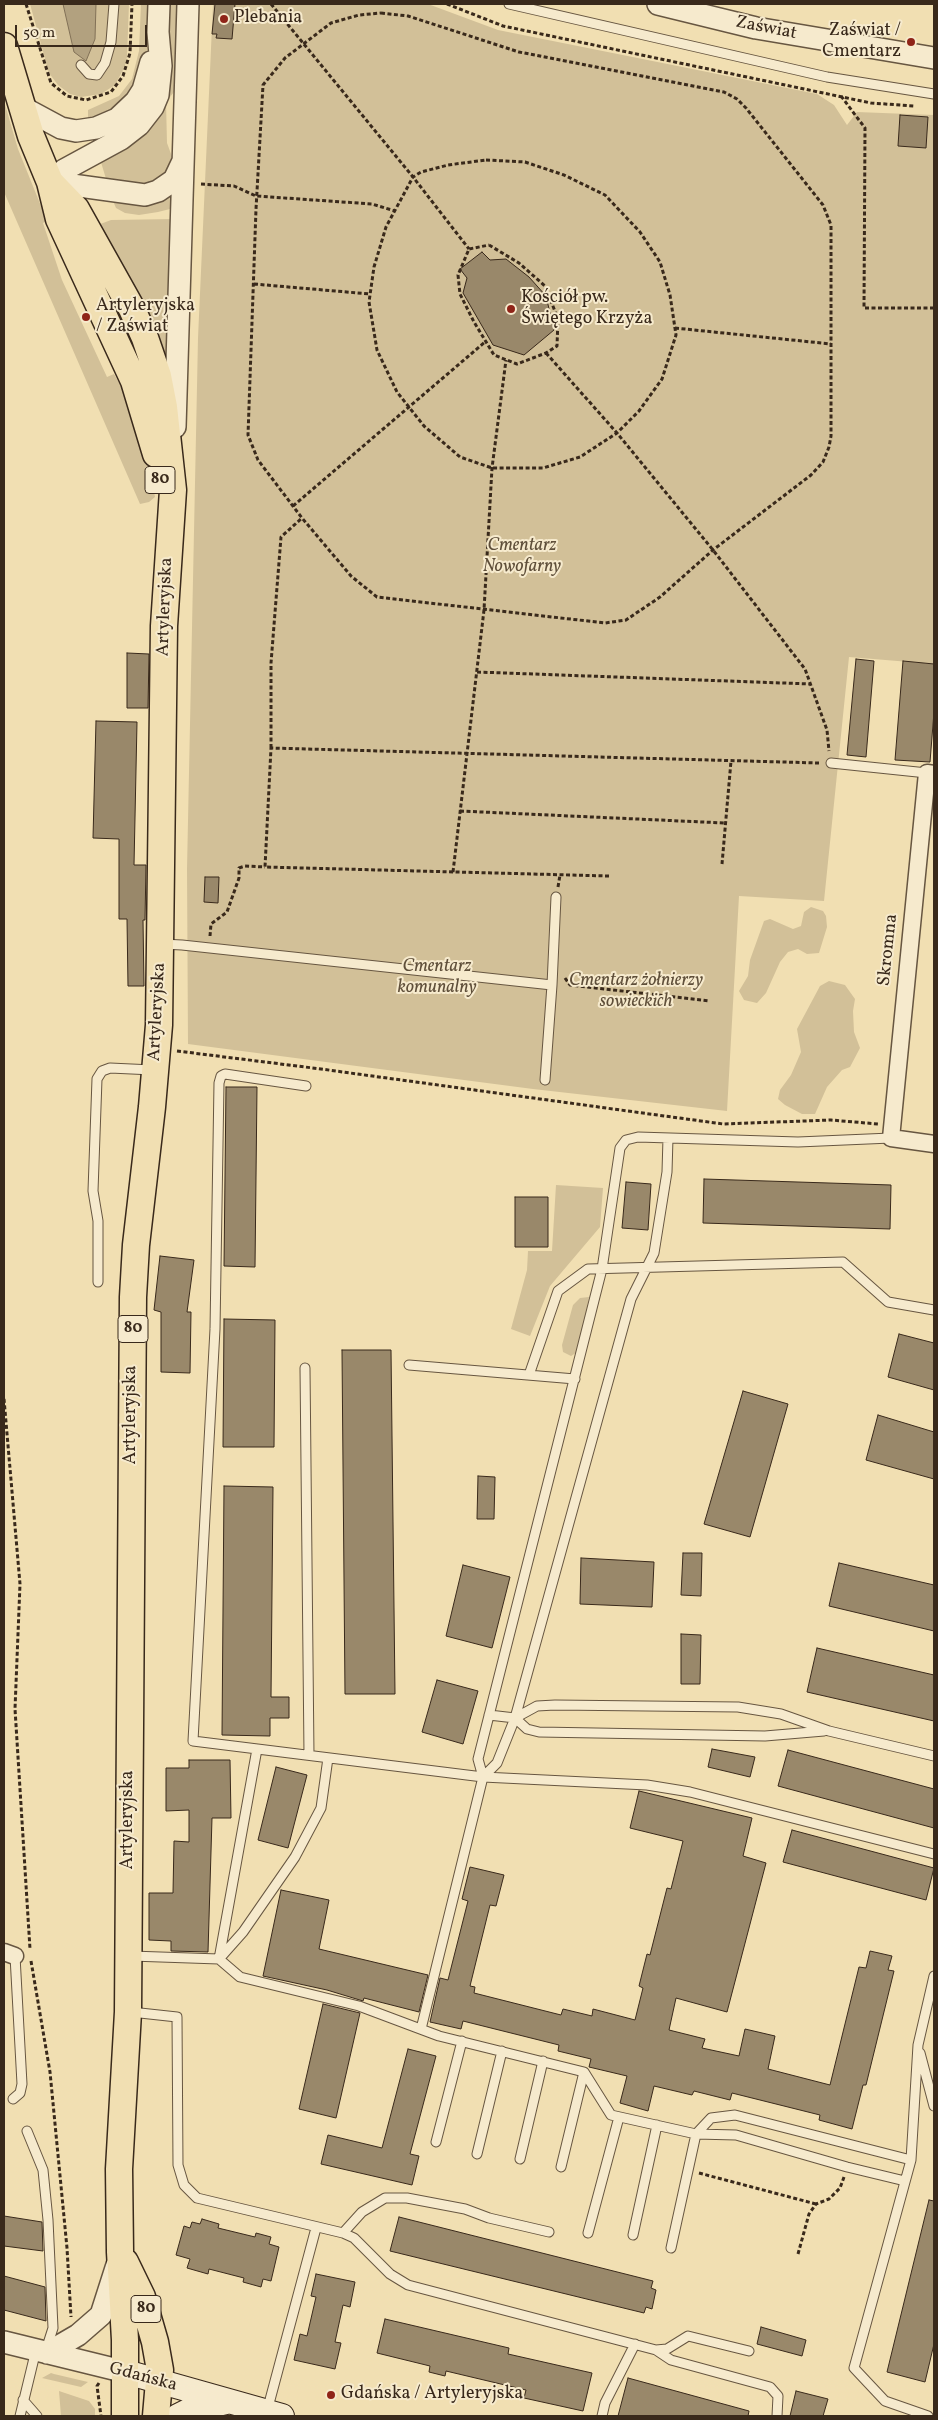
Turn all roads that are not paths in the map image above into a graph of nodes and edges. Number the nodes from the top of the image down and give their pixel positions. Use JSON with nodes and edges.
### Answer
{"nodes":[{"id":1,"x":114,"y":4,"type":"edge"},
{"id":2,"x":160,"y":4,"type":"edge"},
{"id":3,"x":188,"y":4,"type":"edge"},
{"id":4,"x":509,"y":4,"type":"edge"},
{"id":5,"x":658,"y":4,"type":"edge"},
{"id":6,"x":158,"y":32,"type":"junction"},
{"id":7,"x":4,"y":46,"type":"edge"},
{"id":8,"x":934,"y":58,"type":"edge"},
{"id":9,"x":82,"y":65,"type":"dead end"},
{"id":10,"x":934,"y":94,"type":"edge"},
{"id":11,"x":22,"y":107,"type":"junction"},
{"id":12,"x":183,"y":161,"type":"junction"},
{"id":13,"x":50,"y":182,"type":"junction"},
{"id":14,"x":173,"y":490,"type":"junction"},
{"id":15,"x":167,"y":552,"type":"junction"},
{"id":16,"x":831,"y":763,"type":"road end"},
{"id":17,"x":931,"y":773,"type":"edge"},
{"id":18,"x":556,"y":897,"type":"dead end"},
{"id":19,"x":161,"y":944,"type":"junction"},
{"id":20,"x":552,"y":982,"type":"junction"},
{"id":21,"x":156,"y":1070,"type":"junction"},
{"id":22,"x":545,"y":1080,"type":"dead end"},
{"id":23,"x":306,"y":1086,"type":"dead end"},
{"id":24,"x":668,"y":1138,"type":"junction"},
{"id":25,"x":891,"y":1138,"type":"junction"},
{"id":26,"x":934,"y":1144,"type":"edge"},
{"id":27,"x":647,"y":1268,"type":"junction"},
{"id":28,"x":602,"y":1269,"type":"junction"},
{"id":29,"x":98,"y":1282,"type":"dead end"},
{"id":30,"x":934,"y":1310,"type":"edge"},
{"id":31,"x":409,"y":1365,"type":"dead end"},
{"id":32,"x":305,"y":1368,"type":"dead end"},
{"id":33,"x":529,"y":1375,"type":"junction"},
{"id":34,"x":575,"y":1380,"type":"junction"},
{"id":35,"x":489,"y":1715,"type":"junction"},
{"id":36,"x":515,"y":1718,"type":"junction"},
{"id":37,"x":829,"y":1731,"type":"junction"},
{"id":38,"x":257,"y":1749,"type":"junction"},
{"id":39,"x":308,"y":1755,"type":"junction"},
{"id":40,"x":934,"y":1756,"type":"edge"},
{"id":41,"x":328,"y":1758,"type":"junction"},
{"id":42,"x":482,"y":1777,"type":"junction"},
{"id":43,"x":934,"y":1854,"type":"edge"},
{"id":44,"x":10,"y":1954,"type":"edge"},
{"id":45,"x":129,"y":1956,"type":"junction"},
{"id":46,"x":219,"y":1959,"type":"junction"},
{"id":47,"x":934,"y":1976,"type":"edge"},
{"id":48,"x":128,"y":2012,"type":"junction"},
{"id":49,"x":422,"y":2029,"type":"junction"},
{"id":50,"x":462,"y":2041,"type":"junction"},
{"id":51,"x":918,"y":2044,"type":"junction"},
{"id":52,"x":502,"y":2051,"type":"junction"},
{"id":53,"x":543,"y":2061,"type":"junction"},
{"id":54,"x":584,"y":2072,"type":"junction"},
{"id":55,"x":13,"y":2099,"type":"dead end"},
{"id":56,"x":934,"y":2106,"type":"edge"},
{"id":57,"x":619,"y":2116,"type":"junction"},
{"id":58,"x":658,"y":2126,"type":"junction"},
{"id":59,"x":28,"y":2131,"type":"dead end"},
{"id":60,"x":696,"y":2134,"type":"junction"},
{"id":61,"x":436,"y":2142,"type":"dead end"},
{"id":62,"x":477,"y":2154,"type":"dead end"},
{"id":63,"x":520,"y":2159,"type":"dead end"},
{"id":64,"x":911,"y":2160,"type":"junction"},
{"id":65,"x":561,"y":2167,"type":"dead end"},
{"id":66,"x":905,"y":2181,"type":"junction"},
{"id":67,"x":316,"y":2228,"type":"junction"},
{"id":68,"x":549,"y":2232,"type":"dead end"},
{"id":69,"x":343,"y":2233,"type":"junction"},
{"id":70,"x":588,"y":2233,"type":"dead end"},
{"id":71,"x":633,"y":2235,"type":"dead end"},
{"id":72,"x":671,"y":2248,"type":"dead end"},
{"id":73,"x":120,"y":2252,"type":"junction"},
{"id":74,"x":4,"y":2342,"type":"edge"},
{"id":75,"x":635,"y":2344,"type":"junction"},
{"id":76,"x":656,"y":2350,"type":"junction"},
{"id":77,"x":749,"y":2351,"type":"dead end"},
{"id":78,"x":43,"y":2352,"type":"junction"},
{"id":79,"x":126,"y":2372,"type":"junction"},
{"id":80,"x":160,"y":2381,"type":"junction"},
{"id":81,"x":23,"y":2400,"type":"junction"},
{"id":82,"x":228,"y":2402,"type":"junction"},
{"id":83,"x":274,"y":2414,"type":"edge"},
{"id":84,"x":20,"y":2416,"type":"edge"},
{"id":85,"x":37,"y":2416,"type":"edge"},
{"id":86,"x":125,"y":2416,"type":"edge"},
{"id":87,"x":156,"y":2416,"type":"edge"},
{"id":88,"x":178,"y":2416,"type":"edge"},
{"id":89,"x":602,"y":2416,"type":"edge"},
{"id":90,"x":777,"y":2416,"type":"edge"},
{"id":91,"x":928,"y":2416,"type":"edge"}],
"edges":[{"from":1,"to":9,"type":"lane"},
{"from":2,"to":6,"type":"street"},
{"from":3,"to":12,"type":"street"},
{"from":4,"to":10,"type":"lane"},
{"from":5,"to":8,"type":"street","name":"Zaświat"},
{"from":6,"to":11,"type":"street"},
{"from":6,"to":13,"type":"street"},
{"from":7,"to":11,"type":"main road","number":"80"},
{"from":11,"to":13,"type":"main road","number":"80"},
{"from":12,"to":13,"type":"street"},
{"from":12,"to":14,"type":"street"},
{"from":13,"to":14,"type":"main road","number":"80"},
{"from":13,"to":15,"type":"main road","number":"80"},
{"from":14,"to":15,"type":"main road","name":"Artyleryjska"},
{"from":15,"to":19,"type":"main road","name":"Artyleryjska","number":"80"},
{"from":16,"to":17,"type":"lane"},
{"from":17,"to":25,"type":"street","name":"Skromna"},
{"from":18,"to":20,"type":"lane"},
{"from":19,"to":20,"type":"lane"},
{"from":19,"to":21,"type":"main road","name":"Artyleryjska","number":"80"},
{"from":20,"to":22,"type":"lane"},
{"from":21,"to":29,"type":"lane"},
{"from":21,"to":45,"type":"main road","name":"Artyleryjska","number":"80"},
{"from":23,"to":38,"type":"lane"},
{"from":24,"to":25,"type":"lane"},
{"from":24,"to":27,"type":"lane"},
{"from":24,"to":28,"type":"lane"},
{"from":25,"to":26,"type":"street"},
{"from":27,"to":28,"type":"lane"},
{"from":27,"to":30,"type":"lane"},
{"from":27,"to":36,"type":"lane"},
{"from":28,"to":33,"type":"lane"},
{"from":28,"to":34,"type":"lane"},
{"from":31,"to":33,"type":"lane"},
{"from":32,"to":39,"type":"lane"},
{"from":33,"to":34,"type":"lane"},
{"from":34,"to":35,"type":"lane"},
{"from":35,"to":36,"type":"lane"},
{"from":35,"to":42,"type":"lane"},
{"from":36,"to":37,"type":"lane"},
{"from":36,"to":37,"type":"lane"},
{"from":36,"to":42,"type":"lane"},
{"from":37,"to":40,"type":"lane"},
{"from":38,"to":39,"type":"lane"},
{"from":38,"to":46,"type":"lane"},
{"from":39,"to":41,"type":"lane"},
{"from":41,"to":42,"type":"lane"},
{"from":41,"to":46,"type":"lane"},
{"from":42,"to":43,"type":"lane"},
{"from":42,"to":49,"type":"lane"},
{"from":44,"to":55,"type":"lane"},
{"from":45,"to":46,"type":"lane"},
{"from":45,"to":48,"type":"main road","name":"Artyleryjska","number":"80"},
{"from":46,"to":49,"type":"lane"},
{"from":47,"to":51,"type":"lane"},
{"from":48,"to":67,"type":"lane"},
{"from":48,"to":73,"type":"main road","name":"Artyleryjska","number":"80"},
{"from":49,"to":50,"type":"lane"},
{"from":50,"to":52,"type":"lane"},
{"from":50,"to":61,"type":"lane"},
{"from":51,"to":56,"type":"lane"},
{"from":51,"to":64,"type":"lane"},
{"from":52,"to":53,"type":"lane"},
{"from":52,"to":62,"type":"lane"},
{"from":53,"to":54,"type":"lane"},
{"from":53,"to":63,"type":"lane"},
{"from":54,"to":57,"type":"lane"},
{"from":54,"to":65,"type":"lane"},
{"from":57,"to":58,"type":"lane"},
{"from":57,"to":70,"type":"lane"},
{"from":58,"to":60,"type":"lane"},
{"from":58,"to":71,"type":"lane"},
{"from":59,"to":78,"type":"lane"},
{"from":60,"to":64,"type":"lane"},
{"from":60,"to":66,"type":"lane"},
{"from":60,"to":72,"type":"lane"},
{"from":64,"to":66,"type":"lane"},
{"from":66,"to":91,"type":"lane"},
{"from":67,"to":69,"type":"lane"},
{"from":67,"to":83,"type":"lane"},
{"from":68,"to":69,"type":"lane"},
{"from":69,"to":75,"type":"lane"},
{"from":73,"to":78,"type":"street"},
{"from":73,"to":79,"type":"main road","name":"Artyleryjska","number":"80"},
{"from":73,"to":80,"type":"main road","name":"Artyleryjska","number":"80"},
{"from":74,"to":78,"type":"street","name":"Gdańska"},
{"from":75,"to":76,"type":"lane"},
{"from":75,"to":89,"type":"lane"},
{"from":76,"to":77,"type":"lane"},
{"from":76,"to":90,"type":"lane"},
{"from":78,"to":79,"type":"street","name":"Gdańska"},
{"from":78,"to":81,"type":"lane"},
{"from":79,"to":80,"type":"main road","name":"Gdańska"},
{"from":79,"to":86,"type":"main road","number":"80"},
{"from":80,"to":82,"type":"main road","name":"Gdańska"},
{"from":80,"to":87,"type":"main road","number":"80"},
{"from":81,"to":84,"type":"lane"},
{"from":81,"to":85,"type":"lane"},
{"from":82,"to":83,"type":"main road","name":"Gdańska"},
{"from":82,"to":88,"type":"main road"}]}
